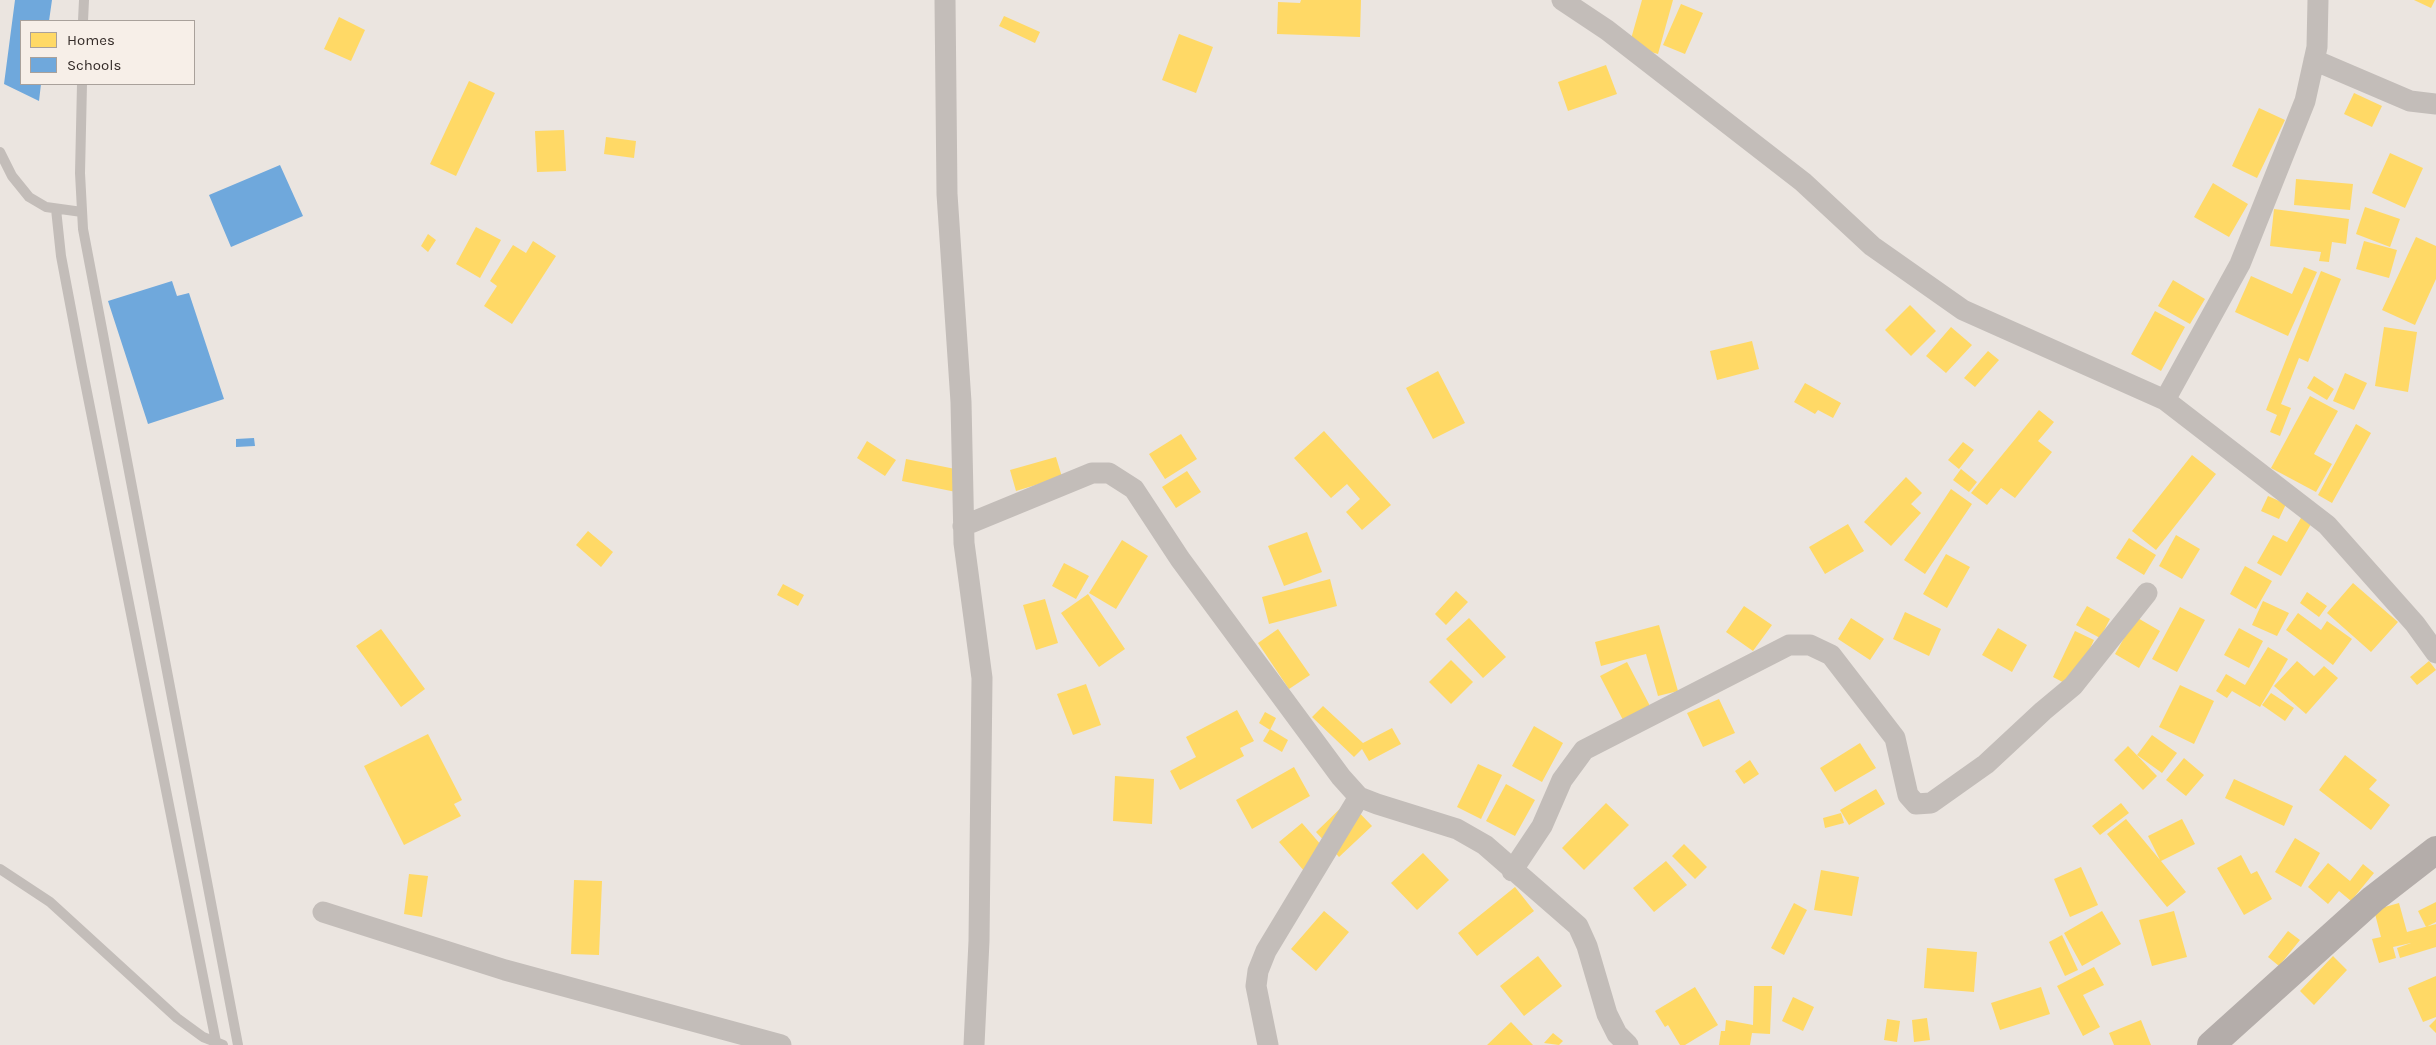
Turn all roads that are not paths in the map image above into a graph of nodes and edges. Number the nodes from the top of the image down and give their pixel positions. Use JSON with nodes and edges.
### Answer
{"nodes":[{"id":1,"x":84,"y":0,"type":"edge"},
{"id":2,"x":945,"y":0,"type":"edge"},
{"id":3,"x":1562,"y":0,"type":"edge"},
{"id":4,"x":2318,"y":0,"type":"edge"},
{"id":5,"x":83,"y":20,"type":"edge"},
{"id":6,"x":2314,"y":60,"type":"junction"},
{"id":7,"x":82,"y":85,"type":"edge"},
{"id":8,"x":2436,"y":104,"type":"edge"},
{"id":9,"x":0,"y":152,"type":"edge"},
{"id":10,"x":56,"y":209,"type":"junction"},
{"id":11,"x":82,"y":212,"type":"junction"},
{"id":12,"x":2165,"y":400,"type":"junction"},
{"id":13,"x":963,"y":526,"type":"junction"},
{"id":14,"x":2147,"y":593,"type":"dead end"},
{"id":15,"x":2436,"y":653,"type":"edge"},
{"id":16,"x":1359,"y":797,"type":"junction"},
{"id":17,"x":2436,"y":850,"type":"edge"},
{"id":18,"x":0,"y":869,"type":"edge"},
{"id":19,"x":1512,"y":871,"type":"junction"},
{"id":20,"x":323,"y":912,"type":"dead end"},
{"id":21,"x":219,"y":1044,"type":"edge"},
{"id":22,"x":238,"y":1045,"type":"edge"},
{"id":23,"x":781,"y":1045,"type":"edge"},
{"id":24,"x":974,"y":1045,"type":"edge"},
{"id":25,"x":1268,"y":1045,"type":"edge"},
{"id":26,"x":1628,"y":1045,"type":"edge"},
{"id":27,"x":2211,"y":1045,"type":"edge"}],
"edges":[{"from":1,"to":5,"type":"lane"},
{"from":2,"to":13,"type":"street"},
{"from":3,"to":12,"type":"street"},
{"from":4,"to":6,"type":"street"},
{"from":6,"to":8,"type":"street"},
{"from":6,"to":12,"type":"street"},
{"from":7,"to":11,"type":"lane"},
{"from":9,"to":10,"type":"lane"},
{"from":10,"to":11,"type":"lane"},
{"from":10,"to":21,"type":"lane"},
{"from":11,"to":22,"type":"lane"},
{"from":12,"to":15,"type":"street"},
{"from":13,"to":16,"type":"street"},
{"from":13,"to":24,"type":"street"},
{"from":14,"to":19,"type":"street"},
{"from":16,"to":19,"type":"street"},
{"from":16,"to":25,"type":"street"},
{"from":17,"to":27,"type":"street"},
{"from":18,"to":21,"type":"lane"},
{"from":19,"to":26,"type":"street"},
{"from":20,"to":23,"type":"street"}]}
